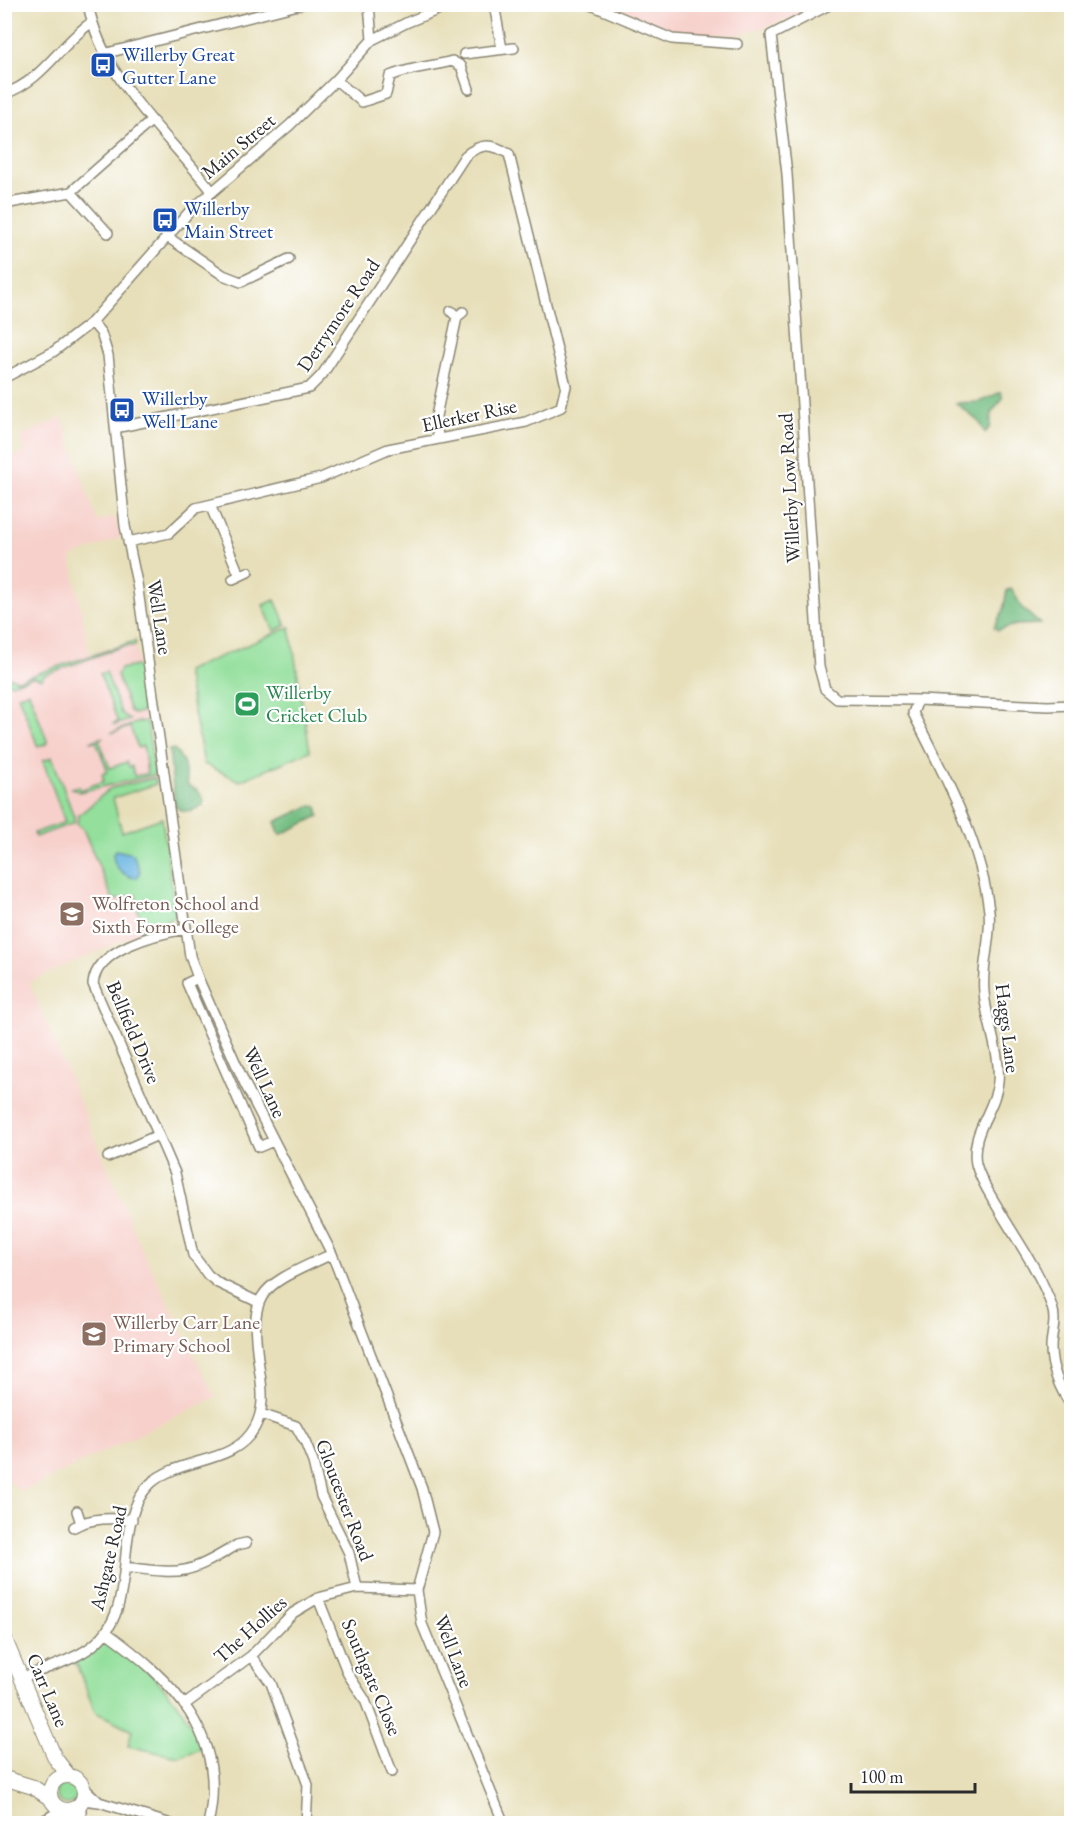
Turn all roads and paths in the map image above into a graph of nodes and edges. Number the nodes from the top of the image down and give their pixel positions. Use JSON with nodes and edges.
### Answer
{"nodes":[{"id":1,"x":88,"y":4,"type":"edge"},
{"id":2,"x":302,"y":4,"type":"edge"},
{"id":3,"x":369,"y":4,"type":"edge"},
{"id":4,"x":452,"y":4,"type":"edge"},
{"id":5,"x":494,"y":4,"type":"edge"},
{"id":6,"x":589,"y":4,"type":"edge"},
{"id":7,"x":831,"y":4,"type":"edge"},
{"id":8,"x":432,"y":8,"type":"edge"},
{"id":9,"x":92,"y":22,"type":"junction"},
{"id":10,"x":372,"y":40,"type":"junction"},
{"id":11,"x":736,"y":44,"type":"dead end"},
{"id":12,"x":514,"y":48,"type":"dead end"},
{"id":13,"x":502,"y":49,"type":"junction"},
{"id":14,"x":107,"y":53,"type":"junction"},
{"id":15,"x":464,"y":54,"type":"dead end"},
{"id":16,"x":336,"y":80,"type":"junction"},
{"id":17,"x":469,"y":89,"type":"dead end"},
{"id":18,"x":4,"y":94,"type":"edge"},
{"id":19,"x":151,"y":121,"type":"junction"},
{"id":20,"x":497,"y":146,"type":"joint"},
{"id":21,"x":212,"y":190,"type":"junction"},
{"id":22,"x":71,"y":192,"type":"junction"},
{"id":23,"x":4,"y":204,"type":"edge"},
{"id":24,"x":102,"y":231,"type":"dead end"},
{"id":25,"x":166,"y":236,"type":"junction"},
{"id":26,"x":289,"y":259,"type":"dead end"},
{"id":27,"x":457,"y":313,"type":"dead end"},
{"id":28,"x":92,"y":322,"type":"junction"},
{"id":29,"x":4,"y":378,"type":"edge"},
{"id":30,"x":115,"y":428,"type":"junction"},
{"id":31,"x":438,"y":439,"type":"junction"},
{"id":32,"x":210,"y":505,"type":"junction"},
{"id":33,"x":128,"y":542,"type":"junction"},
{"id":34,"x":240,"y":575,"type":"dead end"},
{"id":35,"x":895,"y":699,"type":"junction"},
{"id":36,"x":918,"y":700,"type":"junction"},
{"id":37,"x":1071,"y":705,"type":"edge"},
{"id":38,"x":913,"y":713,"type":"junction"},
{"id":39,"x":186,"y":929,"type":"junction"},
{"id":40,"x":198,"y":978,"type":"junction"},
{"id":41,"x":158,"y":1135,"type":"junction"},
{"id":42,"x":273,"y":1141,"type":"junction"},
{"id":43,"x":108,"y":1157,"type":"dead end"},
{"id":44,"x":332,"y":1254,"type":"junction"},
{"id":45,"x":258,"y":1302,"type":"junction"},
{"id":46,"x":1071,"y":1407,"type":"edge"},
{"id":47,"x":261,"y":1414,"type":"junction"},
{"id":48,"x":77,"y":1511,"type":"dead end"},
{"id":49,"x":132,"y":1520,"type":"junction"},
{"id":50,"x":246,"y":1543,"type":"dead end"},
{"id":51,"x":125,"y":1567,"type":"junction"},
{"id":52,"x":357,"y":1588,"type":"junction"},
{"id":53,"x":417,"y":1590,"type":"junction"},
{"id":54,"x":318,"y":1598,"type":"junction"},
{"id":55,"x":106,"y":1632,"type":"junction"},
{"id":56,"x":4,"y":1637,"type":"edge"},
{"id":57,"x":251,"y":1656,"type":"junction"},
{"id":58,"x":21,"y":1677,"type":"junction"},
{"id":59,"x":184,"y":1705,"type":"junction"},
{"id":60,"x":55,"y":1758,"type":"junction"},
{"id":61,"x":392,"y":1772,"type":"dead end"},
{"id":62,"x":69,"y":1776,"type":"junction"},
{"id":63,"x":4,"y":1778,"type":"edge"},
{"id":64,"x":54,"y":1782,"type":"junction"},
{"id":65,"x":33,"y":1787,"type":"junction"},
{"id":66,"x":82,"y":1797,"type":"junction"},
{"id":67,"x":58,"y":1805,"type":"junction"},
{"id":68,"x":42,"y":1821,"type":"edge"},
{"id":69,"x":80,"y":1824,"type":"edge"},
{"id":70,"x":171,"y":1824,"type":"edge"},
{"id":71,"x":208,"y":1824,"type":"edge"},
{"id":72,"x":306,"y":1824,"type":"edge"},
{"id":73,"x":504,"y":1824,"type":"edge"}],
"edges":[{"from":1,"to":9,"type":"street"},
{"from":2,"to":14,"type":"street"},
{"from":3,"to":10,"type":"street"},
{"from":4,"to":8,"type":"street","name":"Main Street"},
{"from":5,"to":13,"type":"street"},
{"from":6,"to":11,"type":"street"},
{"from":7,"to":35,"type":"street","name":"Willerby Low Road"},
{"from":8,"to":10,"type":"street","name":"Main Street"},
{"from":9,"to":14,"type":"street"},
{"from":9,"to":18,"type":"street"},
{"from":10,"to":16,"type":"street","name":"Main Street"},
{"from":12,"to":13,"type":"street"},
{"from":13,"to":15,"type":"street"},
{"from":14,"to":19,"type":"street"},
{"from":16,"to":17,"type":"street"},
{"from":16,"to":21,"type":"street","name":"Main Street"},
{"from":19,"to":21,"type":"street"},
{"from":19,"to":22,"type":"street"},
{"from":20,"to":30,"type":"street","name":"Derrymore Road"},
{"from":20,"to":31,"type":"street","name":"Ellerker Rise"},
{"from":21,"to":25,"type":"street","name":"Main Street"},
{"from":22,"to":23,"type":"street"},
{"from":22,"to":24,"type":"street"},
{"from":25,"to":26,"type":"street"},
{"from":25,"to":28,"type":"street","name":"Main Street"},
{"from":27,"to":31,"type":"street"},
{"from":28,"to":29,"type":"street","name":"Main Street"},
{"from":28,"to":30,"type":"street","name":"Well Lane"},
{"from":30,"to":33,"type":"street","name":"Well Lane"},
{"from":31,"to":32,"type":"street","name":"Ellerker Rise"},
{"from":32,"to":33,"type":"street","name":"Ellerker Rise"},
{"from":32,"to":34,"type":"street"},
{"from":33,"to":39,"type":"street","name":"Well Lane"},
{"from":35,"to":36,"type":"street","name":"Willerby Low Road"},
{"from":35,"to":38,"type":"street","name":"Haggs Lane"},
{"from":36,"to":37,"type":"street","name":"Willerby Low Road"},
{"from":36,"to":38,"type":"street"},
{"from":38,"to":46,"type":"street","name":"Haggs Lane"},
{"from":39,"to":40,"type":"street","name":"Well Lane"},
{"from":39,"to":41,"type":"street","name":"Bellfield Drive"},
{"from":40,"to":42,"type":"street","name":"Well Lane"},
{"from":40,"to":42,"type":"street"},
{"from":41,"to":43,"type":"street"},
{"from":41,"to":45,"type":"street","name":"Bellfield Drive"},
{"from":42,"to":44,"type":"street","name":"Well Lane"},
{"from":44,"to":45,"type":"street"},
{"from":44,"to":53,"type":"street","name":"Well Lane"},
{"from":45,"to":47,"type":"street"},
{"from":47,"to":49,"type":"street","name":"Ashgate Road"},
{"from":47,"to":52,"type":"street","name":"Gloucester Road"},
{"from":48,"to":49,"type":"street"},
{"from":49,"to":51,"type":"street","name":"Ashgate Road"},
{"from":50,"to":51,"type":"street"},
{"from":51,"to":55,"type":"street","name":"Ashgate Road"},
{"from":52,"to":53,"type":"street","name":"The Hollies"},
{"from":52,"to":54,"type":"street","name":"The Hollies"},
{"from":53,"to":73,"type":"street","name":"Well Lane"},
{"from":54,"to":57,"type":"street","name":"The Hollies"},
{"from":54,"to":61,"type":"street","name":"Southgate Close"},
{"from":55,"to":58,"type":"street","name":"Ashgate Road"},
{"from":55,"to":59,"type":"street"},
{"from":56,"to":58,"type":"street","name":"Carr Lane"},
{"from":57,"to":59,"type":"street","name":"The Hollies"},
{"from":57,"to":72,"type":"street"},
{"from":58,"to":60,"type":"street","name":"Carr Lane"},
{"from":59,"to":71,"type":"street"},
{"from":60,"to":62,"type":"street","name":"Carr Lane"},
{"from":60,"to":64,"type":"street","name":"Carr Lane"},
{"from":62,"to":64,"type":"street"},
{"from":62,"to":66,"type":"street","name":"Carr Lane"},
{"from":63,"to":65,"type":"street"},
{"from":64,"to":65,"type":"street"},
{"from":64,"to":67,"type":"street","name":"Carr Lane"},
{"from":65,"to":67,"type":"street"},
{"from":66,"to":67,"type":"street"},
{"from":66,"to":69,"type":"street"},
{"from":66,"to":70,"type":"street"},
{"from":67,"to":68,"type":"street"},
{"from":67,"to":69,"type":"street"}]}
